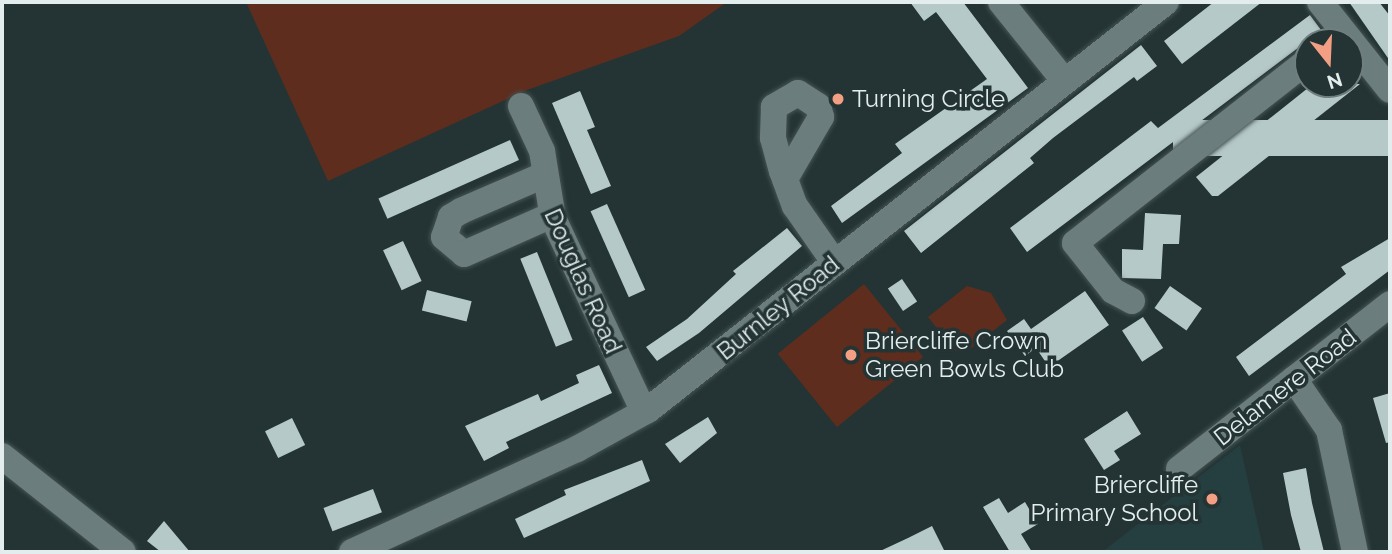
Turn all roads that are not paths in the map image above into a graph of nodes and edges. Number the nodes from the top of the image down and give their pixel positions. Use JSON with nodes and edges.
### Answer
{"nodes":[{"id":1,"x":1001,"y":2,"type":"edge"},
{"id":2,"x":1166,"y":2,"type":"edge"},
{"id":3,"x":1321,"y":2,"type":"edge"},
{"id":4,"x":1334,"y":28,"type":"edge"},
{"id":5,"x":1364,"y":64,"type":"edge"},
{"id":6,"x":1294,"y":71,"type":"edge"},
{"id":7,"x":1063,"y":79,"type":"junction"},
{"id":8,"x":1390,"y":90,"type":"edge"},
{"id":9,"x":521,"y":106,"type":"dead end"},
{"id":10,"x":544,"y":175,"type":"junction"},
{"id":11,"x":785,"y":179,"type":"dead end"},
{"id":12,"x":552,"y":215,"type":"junction"},
{"id":13,"x":835,"y":262,"type":"junction"},
{"id":14,"x":1132,"y":301,"type":"dead end"},
{"id":15,"x":1390,"y":304,"type":"edge"},
{"id":16,"x":1294,"y":379,"type":"junction"},
{"id":17,"x":645,"y":412,"type":"junction"},
{"id":18,"x":2,"y":456,"type":"edge"},
{"id":19,"x":1179,"y":469,"type":"dead end"},
{"id":20,"x":123,"y":552,"type":"edge"},
{"id":21,"x":352,"y":552,"type":"edge"},
{"id":22,"x":1355,"y":552,"type":"edge"}],
"edges":[{"from":1,"to":7,"type":"street"},
{"from":2,"to":7,"type":"street","name":"Burnley Road"},
{"from":3,"to":4,"type":"street"},
{"from":5,"to":8,"type":"street"},
{"from":6,"to":14,"type":"street"},
{"from":7,"to":13,"type":"street","name":"Burnley Road"},
{"from":9,"to":10,"type":"street","name":"Douglas Road"},
{"from":10,"to":12,"type":"street","name":"Douglas Road"},
{"from":10,"to":12,"type":"street"},
{"from":11,"to":13,"type":"street"},
{"from":12,"to":17,"type":"street","name":"Douglas Road"},
{"from":13,"to":17,"type":"street","name":"Burnley Road"},
{"from":15,"to":16,"type":"street","name":"Delamere Road"},
{"from":16,"to":19,"type":"street","name":"Delamere Road"},
{"from":16,"to":22,"type":"street"},
{"from":17,"to":21,"type":"street","name":"Burnley Road"},
{"from":18,"to":20,"type":"street"}]}
